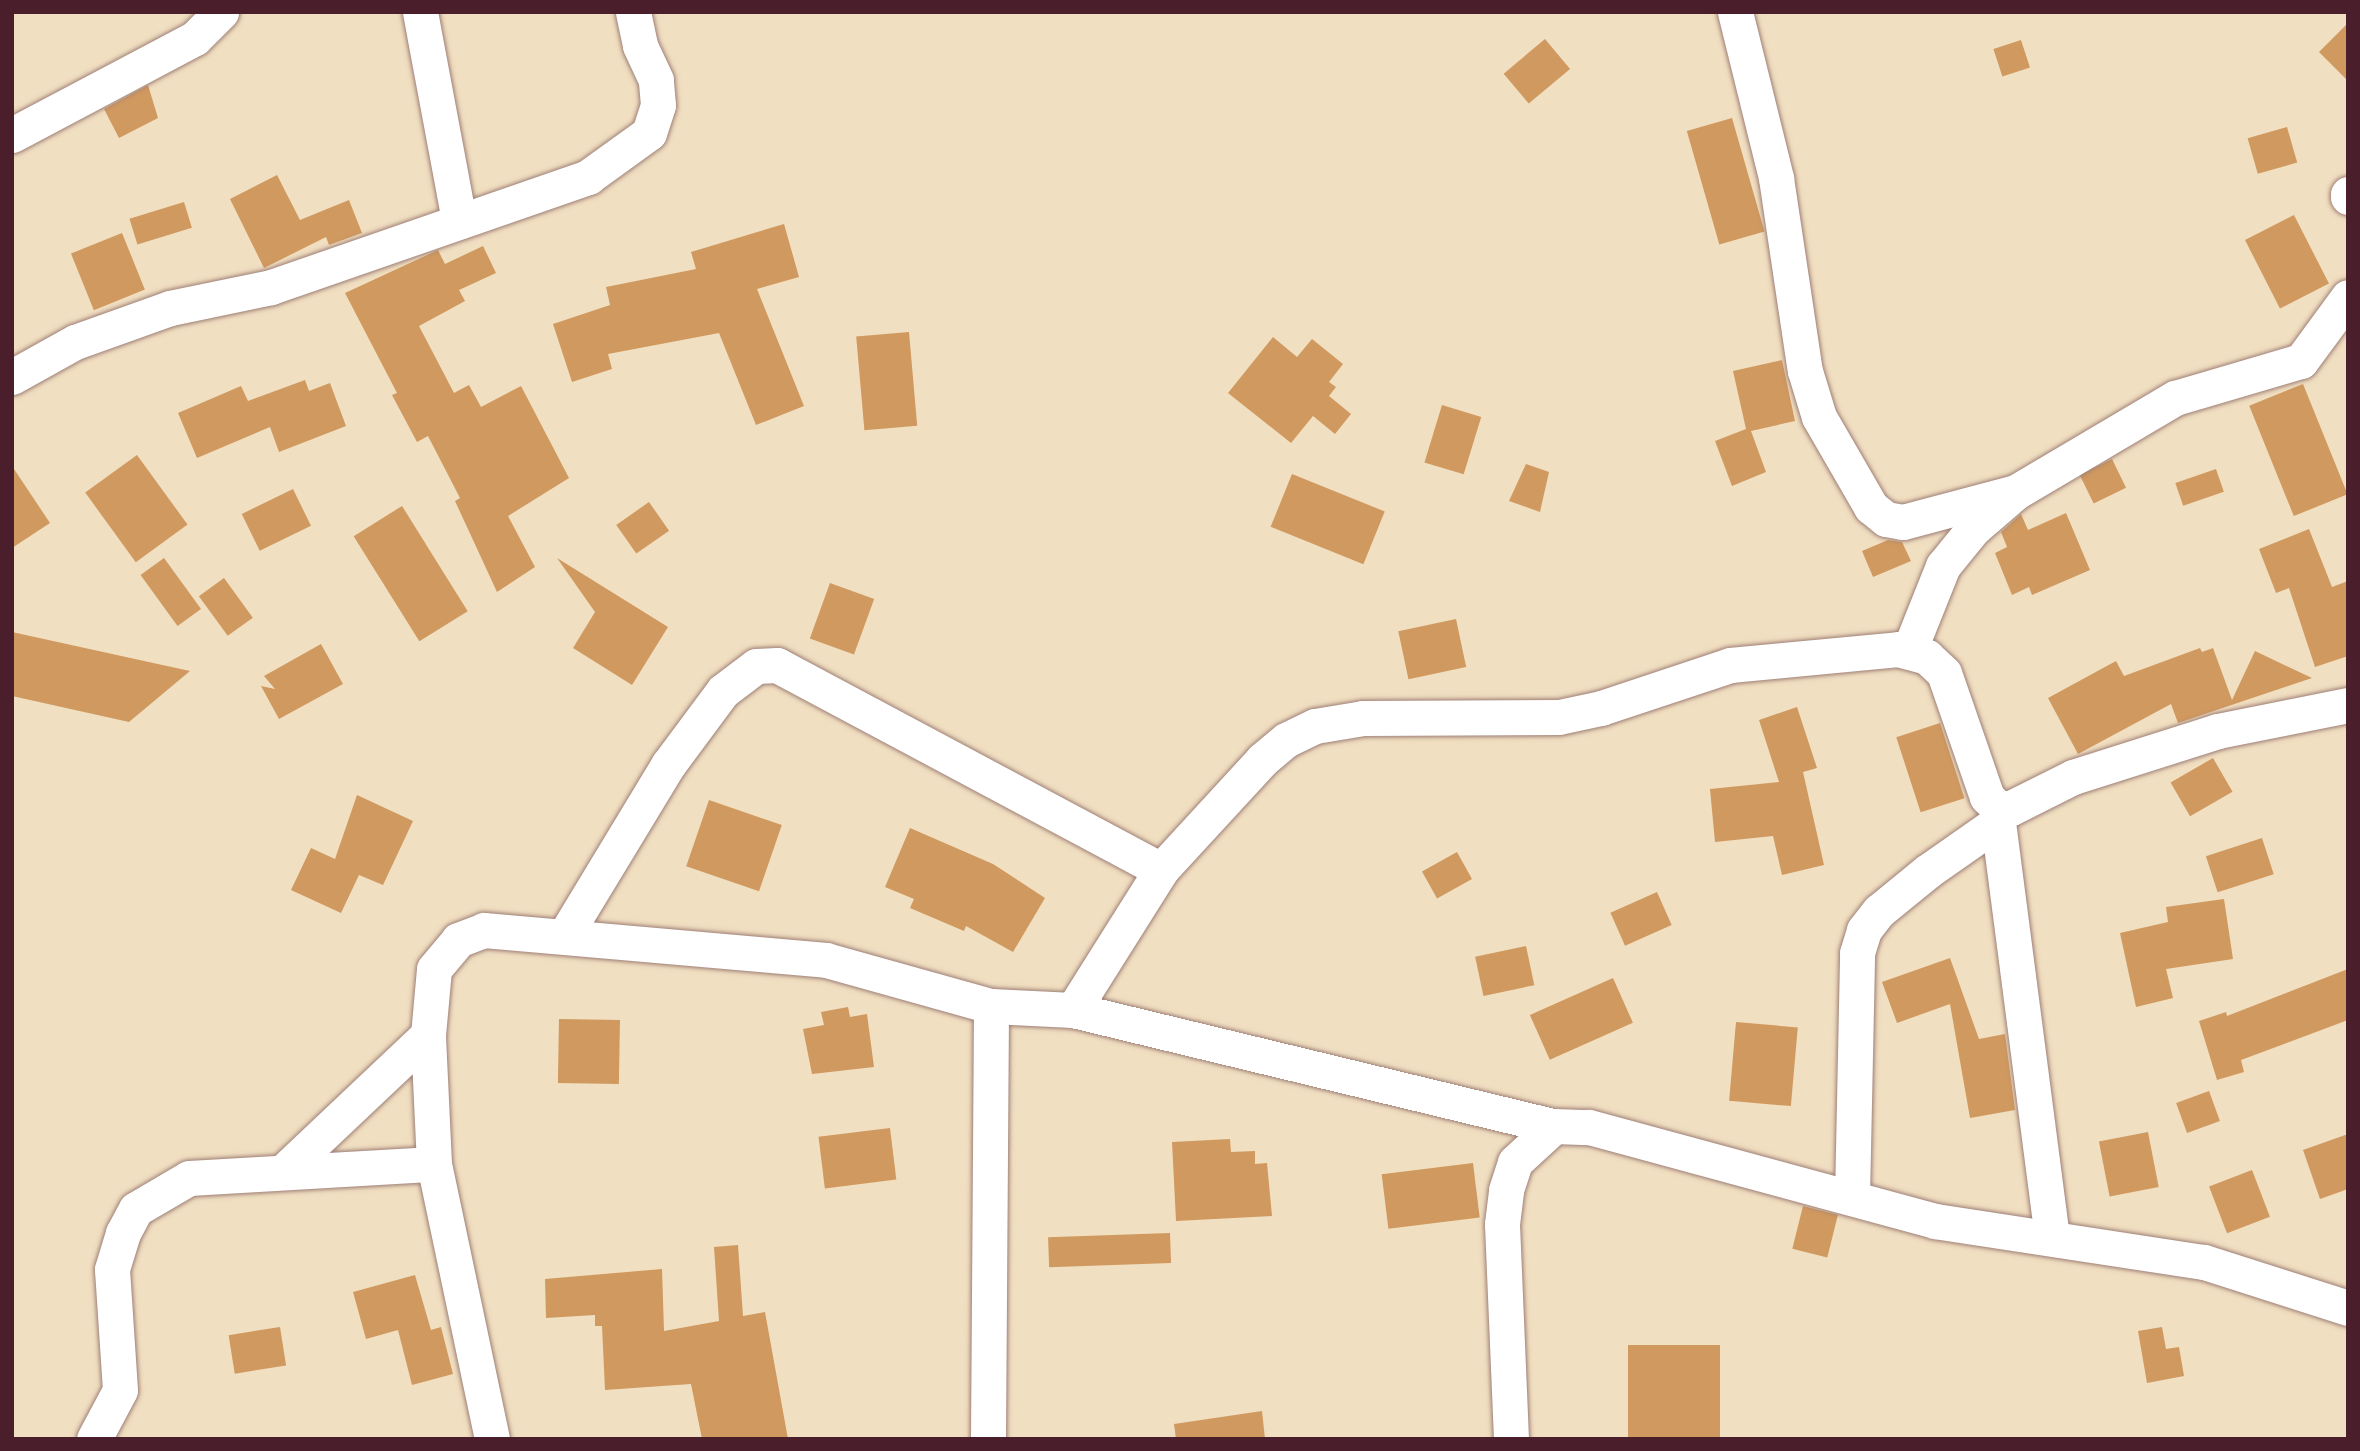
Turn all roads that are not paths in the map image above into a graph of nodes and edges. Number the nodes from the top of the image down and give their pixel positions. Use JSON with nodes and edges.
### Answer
{"nodes":[{"id":1,"x":222,"y":12,"type":"edge"},
{"id":2,"x":420,"y":12,"type":"edge"},
{"id":3,"x":634,"y":12,"type":"edge"},
{"id":4,"x":1735,"y":12,"type":"edge"},
{"id":5,"x":12,"y":135,"type":"edge"},
{"id":6,"x":459,"y":220,"type":"junction"},
{"id":7,"x":2348,"y":297,"type":"edge"},
{"id":8,"x":12,"y":377,"type":"edge"},
{"id":9,"x":2016,"y":492,"type":"junction"},
{"id":10,"x":1909,"y":651,"type":"junction"},
{"id":11,"x":2348,"y":705,"type":"edge"},
{"id":12,"x":1998,"y":815,"type":"junction"},
{"id":13,"x":1161,"y":870,"type":"junction"},
{"id":14,"x":565,"y":935,"type":"junction"},
{"id":15,"x":991,"y":1006,"type":"junction"},
{"id":16,"x":1073,"y":1010,"type":"junction"},
{"id":17,"x":428,"y":1035,"type":"junction"},
{"id":18,"x":1554,"y":1126,"type":"junction"},
{"id":19,"x":433,"y":1164,"type":"junction"},
{"id":20,"x":284,"y":1171,"type":"junction"},
{"id":21,"x":1852,"y":1198,"type":"junction"},
{"id":22,"x":2052,"y":1238,"type":"junction"},
{"id":23,"x":2348,"y":1308,"type":"edge"},
{"id":24,"x":94,"y":1439,"type":"edge"},
{"id":25,"x":492,"y":1439,"type":"edge"},
{"id":26,"x":988,"y":1439,"type":"edge"},
{"id":27,"x":1511,"y":1439,"type":"edge"}],
"edges":[{"from":1,"to":5,"type":"street"},
{"from":2,"to":6,"type":"street"},
{"from":3,"to":6,"type":"street"},
{"from":4,"to":9,"type":"street"},
{"from":6,"to":8,"type":"street"},
{"from":7,"to":9,"type":"street"},
{"from":9,"to":10,"type":"street"},
{"from":10,"to":12,"type":"street"},
{"from":10,"to":13,"type":"street"},
{"from":11,"to":12,"type":"street"},
{"from":12,"to":21,"type":"street"},
{"from":12,"to":22,"type":"street"},
{"from":13,"to":14,"type":"street"},
{"from":13,"to":16,"type":"street"},
{"from":14,"to":15,"type":"street"},
{"from":14,"to":17,"type":"street"},
{"from":15,"to":16,"type":"street"},
{"from":15,"to":26,"type":"street"},
{"from":16,"to":18,"type":"street"},
{"from":17,"to":19,"type":"street"},
{"from":17,"to":20,"type":"street"},
{"from":18,"to":21,"type":"street"},
{"from":18,"to":27,"type":"street"},
{"from":19,"to":20,"type":"street"},
{"from":19,"to":25,"type":"street"},
{"from":20,"to":24,"type":"street"},
{"from":21,"to":22,"type":"street"},
{"from":22,"to":23,"type":"street"}]}
